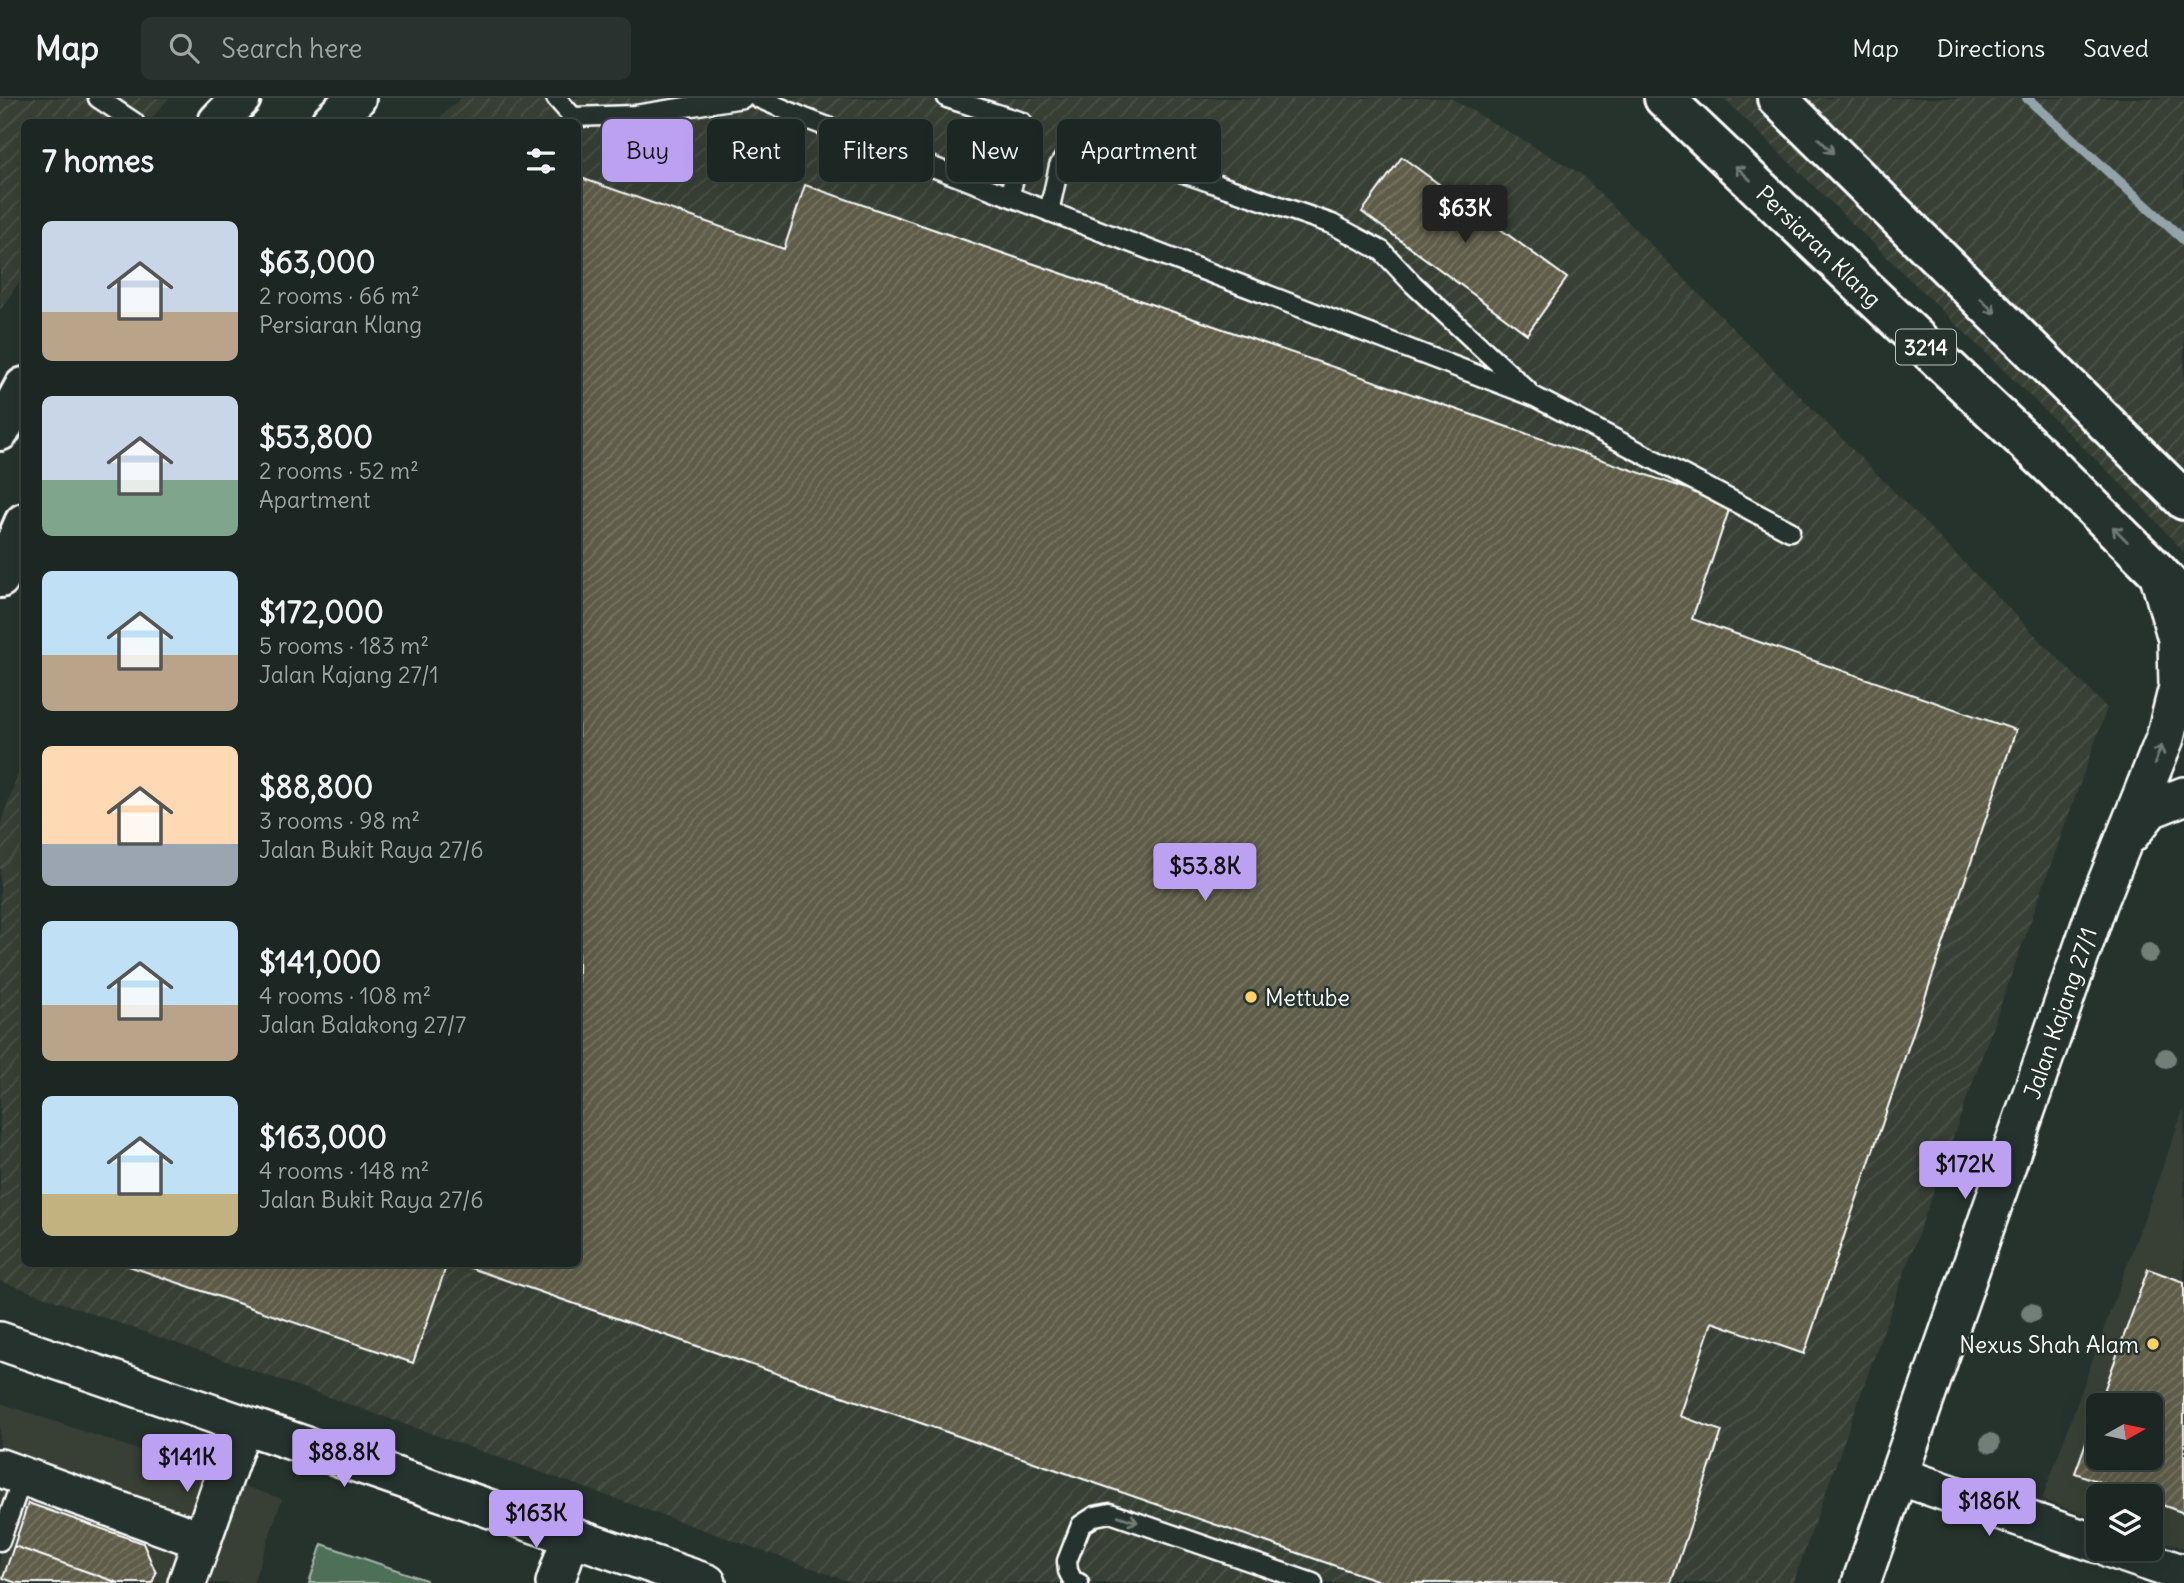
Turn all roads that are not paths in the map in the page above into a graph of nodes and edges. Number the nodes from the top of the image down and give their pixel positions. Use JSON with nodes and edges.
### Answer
{"nodes":[{"id":1,"x":98,"y":98,"type":"edge"},
{"id":2,"x":241,"y":98,"type":"edge"},
{"id":3,"x":356,"y":98,"type":"edge"},
{"id":4,"x":556,"y":98,"type":"edge"},
{"id":5,"x":743,"y":98,"type":"edge"},
{"id":6,"x":758,"y":98,"type":"edge"},
{"id":7,"x":947,"y":98,"type":"edge"},
{"id":8,"x":1664,"y":98,"type":"edge"},
{"id":9,"x":1777,"y":98,"type":"edge"},
{"id":10,"x":634,"y":106,"type":"edge"},
{"id":11,"x":130,"y":119,"type":"edge"},
{"id":12,"x":221,"y":119,"type":"edge"},
{"id":13,"x":334,"y":119,"type":"edge"},
{"id":14,"x":1009,"y":196,"type":"junction"},
{"id":15,"x":1049,"y":212,"type":"junction"},
{"id":16,"x":21,"y":392,"type":"edge"},
{"id":17,"x":1535,"y":397,"type":"junction"},
{"id":18,"x":0,"y":431,"type":"edge"},
{"id":19,"x":2184,"y":500,"type":"edge"},
{"id":20,"x":21,"y":530,"type":"edge"},
{"id":21,"x":1790,"y":531,"type":"dead end"},
{"id":22,"x":2158,"y":572,"type":"junction"},
{"id":23,"x":0,"y":578,"type":"edge"},
{"id":24,"x":2184,"y":601,"type":"edge"},
{"id":25,"x":2184,"y":796,"type":"edge"},
{"id":26,"x":2125,"y":841,"type":"junction"},
{"id":27,"x":0,"y":1341,"type":"edge"},
{"id":28,"x":243,"y":1424,"type":"junction"},
{"id":29,"x":11,"y":1472,"type":"edge"},
{"id":30,"x":1899,"y":1476,"type":"junction"},
{"id":31,"x":571,"y":1536,"type":"junction"},
{"id":32,"x":201,"y":1539,"type":"junction"},
{"id":33,"x":0,"y":1541,"type":"edge"},
{"id":34,"x":2086,"y":1541,"type":"edge"},
{"id":35,"x":2146,"y":1561,"type":"edge"},
{"id":36,"x":2184,"y":1574,"type":"edge"},
{"id":37,"x":187,"y":1583,"type":"edge"},
{"id":38,"x":555,"y":1583,"type":"edge"},
{"id":39,"x":707,"y":1583,"type":"edge"},
{"id":40,"x":1079,"y":1583,"type":"edge"},
{"id":41,"x":1313,"y":1583,"type":"edge"},
{"id":42,"x":1861,"y":1583,"type":"edge"}],
"edges":[{"from":1,"to":11,"type":"lane"},
{"from":2,"to":12,"type":"main road"},
{"from":3,"to":13,"type":"main road"},
{"from":4,"to":10,"type":"lane"},
{"from":5,"to":10,"type":"lane"},
{"from":6,"to":14,"type":"lane"},
{"from":7,"to":14,"type":"lane"},
{"from":22,"to":8,"type":"main road","name":"Persiaran Klang","number":"3214","one_way":true},
{"from":9,"to":19,"type":"main road","one_way":true},
{"from":14,"to":15,"type":"lane"},
{"from":15,"to":17,"type":"lane"},
{"from":15,"to":17,"type":"lane"},
{"from":16,"to":18,"type":"main road"},
{"from":17,"to":21,"type":"lane"},
{"from":20,"to":23,"type":"main road"},
{"from":22,"to":24,"type":"main road","name":"Persiaran Klang","number":"3214"},
{"from":26,"to":22,"type":"street","name":"Jalan Kajang 27/1","one_way":true},
{"from":25,"to":26,"type":"street","name":"Jalan Kajang 27/1"},
{"from":26,"to":30,"type":"street","name":"Jalan Kajang 27/1"},
{"from":27,"to":28,"type":"street"},
{"from":28,"to":31,"type":"street"},
{"from":28,"to":32,"type":"street"},
{"from":29,"to":32,"type":"street"},
{"from":29,"to":33,"type":"lane"},
{"from":30,"to":34,"type":"street"},
{"from":30,"to":42,"type":"street","name":"Jalan Kajang 27/1"},
{"from":31,"to":38,"type":"street"},
{"from":31,"to":39,"type":"street"},
{"from":32,"to":37,"type":"street"},
{"from":35,"to":36,"type":"street"},
{"from":40,"to":41,"type":"lane","one_way":true}]}
